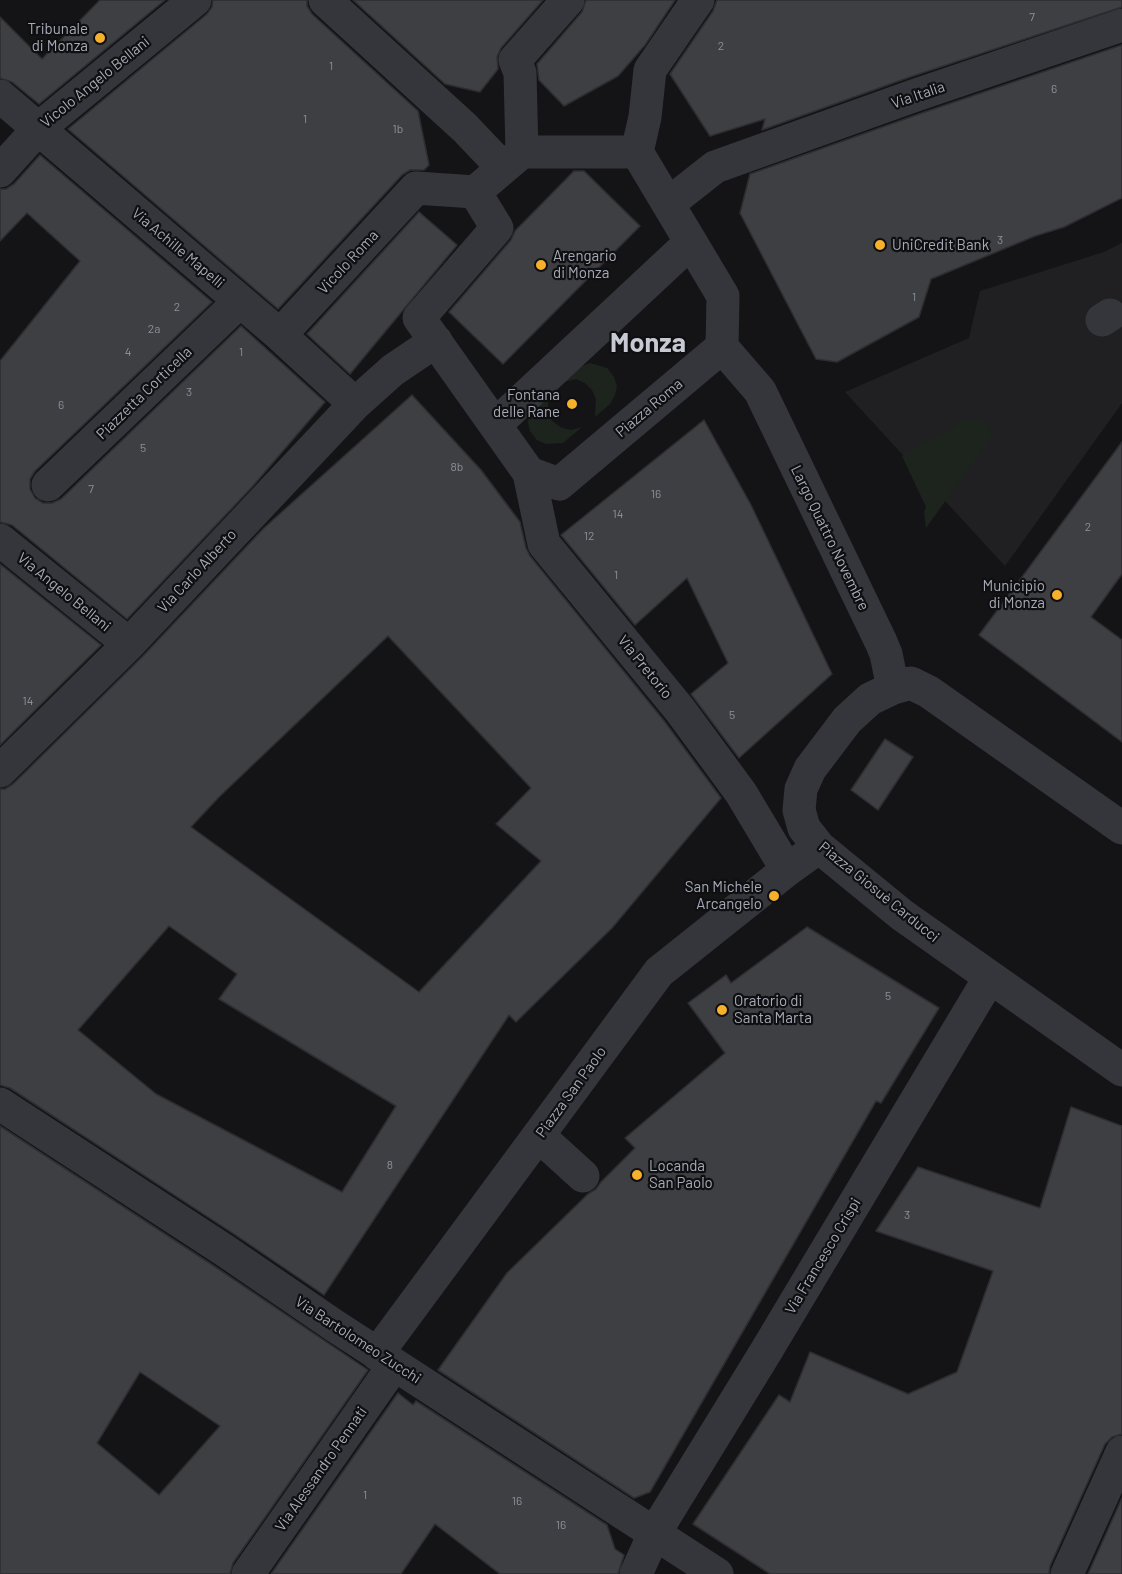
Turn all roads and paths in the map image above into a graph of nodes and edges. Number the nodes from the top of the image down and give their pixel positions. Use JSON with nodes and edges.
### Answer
{"nodes":[{"id":1,"x":195,"y":0,"type":"edge"},
{"id":2,"x":325,"y":0,"type":"edge"},
{"id":3,"x":568,"y":0,"type":"edge"},
{"id":4,"x":698,"y":0,"type":"edge"},
{"id":5,"x":1122,"y":25,"type":"edge"},
{"id":6,"x":0,"y":96,"type":"edge"},
{"id":7,"x":38,"y":129,"type":"junction"},
{"id":8,"x":637,"y":152,"type":"junction"},
{"id":9,"x":512,"y":160,"type":"junction"},
{"id":10,"x":0,"y":171,"type":"edge"},
{"id":11,"x":475,"y":192,"type":"junction"},
{"id":12,"x":668,"y":204,"type":"junction"},
{"id":13,"x":691,"y":242,"type":"junction"},
{"id":14,"x":240,"y":301,"type":"junction"},
{"id":15,"x":280,"y":335,"type":"junction"},
{"id":16,"x":436,"y":341,"type":"junction"},
{"id":17,"x":722,"y":346,"type":"junction"},
{"id":18,"x":355,"y":404,"type":"junction"},
{"id":19,"x":495,"y":425,"type":"junction"},
{"id":20,"x":530,"y":473,"type":"junction"},
{"id":21,"x":48,"y":485,"type":"dead end"},
{"id":22,"x":0,"y":540,"type":"edge"},
{"id":23,"x":129,"y":644,"type":"junction"},
{"id":24,"x":893,"y":688,"type":"junction"},
{"id":25,"x":0,"y":771,"type":"edge"},
{"id":26,"x":1122,"y":828,"type":"edge"},
{"id":27,"x":801,"y":860,"type":"junction"},
{"id":28,"x":990,"y":977,"type":"junction"},
{"id":29,"x":1122,"y":1070,"type":"edge"},
{"id":30,"x":0,"y":1104,"type":"edge"},
{"id":31,"x":539,"y":1136,"type":"junction"},
{"id":32,"x":583,"y":1176,"type":"dead end"},
{"id":33,"x":386,"y":1359,"type":"junction"},
{"id":34,"x":1122,"y":1452,"type":"edge"},
{"id":35,"x":654,"y":1534,"type":"junction"},
{"id":36,"x":248,"y":1574,"type":"edge"},
{"id":37,"x":636,"y":1574,"type":"edge"},
{"id":38,"x":717,"y":1574,"type":"edge"},
{"id":39,"x":1067,"y":1574,"type":"edge"}],
"edges":[{"from":1,"to":7,"type":"street","name":"Vicolo Angelo Bellani"},
{"from":2,"to":9,"type":"street"},
{"from":3,"to":9,"type":"street"},
{"from":4,"to":8,"type":"street"},
{"from":5,"to":12,"type":"street","name":"Via Italia"},
{"from":6,"to":7,"type":"street","name":"Via Achille Mapelli"},
{"from":7,"to":10,"type":"street","name":"Vicolo Angelo Bellani"},
{"from":7,"to":14,"type":"street","name":"Via Achille Mapelli"},
{"from":8,"to":9,"type":"street"},
{"from":8,"to":12,"type":"street"},
{"from":9,"to":11,"type":"street"},
{"from":11,"to":15,"type":"street","name":"Vicolo Roma"},
{"from":11,"to":16,"type":"street"},
{"from":12,"to":13,"type":"street"},
{"from":13,"to":17,"type":"street"},
{"from":13,"to":19,"type":"street"},
{"from":14,"to":15,"type":"street","name":"Via Achille Mapelli"},
{"from":14,"to":21,"type":"street","name":"Piazzetta Corticella"},
{"from":15,"to":18,"type":"street","name":"Via Achille Mapelli"},
{"from":16,"to":18,"type":"street","name":"Via Carlo Alberto"},
{"from":16,"to":19,"type":"street"},
{"from":17,"to":20,"type":"street","name":"Piazza Roma"},
{"from":17,"to":24,"type":"street","name":"Largo Quattro Novembre"},
{"from":18,"to":23,"type":"street","name":"Via Carlo Alberto"},
{"from":19,"to":20,"type":"street"},
{"from":20,"to":27,"type":"street","name":"Via Pretorio"},
{"from":22,"to":23,"type":"street","name":"Via Angelo Bellani"},
{"from":23,"to":25,"type":"street","name":"Via Carlo Alberto"},
{"from":24,"to":26,"type":"street","name":"Piazza Giosuè Carducci"},
{"from":24,"to":27,"type":"street","name":"Piazza Giosuè Carducci"},
{"from":27,"to":28,"type":"street","name":"Piazza Giosuè Carducci"},
{"from":27,"to":31,"type":"street","name":"Piazza San Paolo"},
{"from":28,"to":29,"type":"street","name":"Piazza Giosuè Carducci"},
{"from":28,"to":35,"type":"street","name":"Via Francesco Crispi"},
{"from":30,"to":33,"type":"street","name":"Via Bartolomeo Zucchi"},
{"from":31,"to":32,"type":"street"},
{"from":31,"to":33,"type":"street","name":"Piazza San Paolo"},
{"from":33,"to":35,"type":"street","name":"Via Bartolomeo Zucchi"},
{"from":33,"to":36,"type":"street","name":"Via Alessandro Pennati"},
{"from":34,"to":39,"type":"street"},
{"from":35,"to":37,"type":"street","name":"Via Francesco Crispi"},
{"from":35,"to":38,"type":"street","name":"Via Bartolomeo Zucchi"}]}
